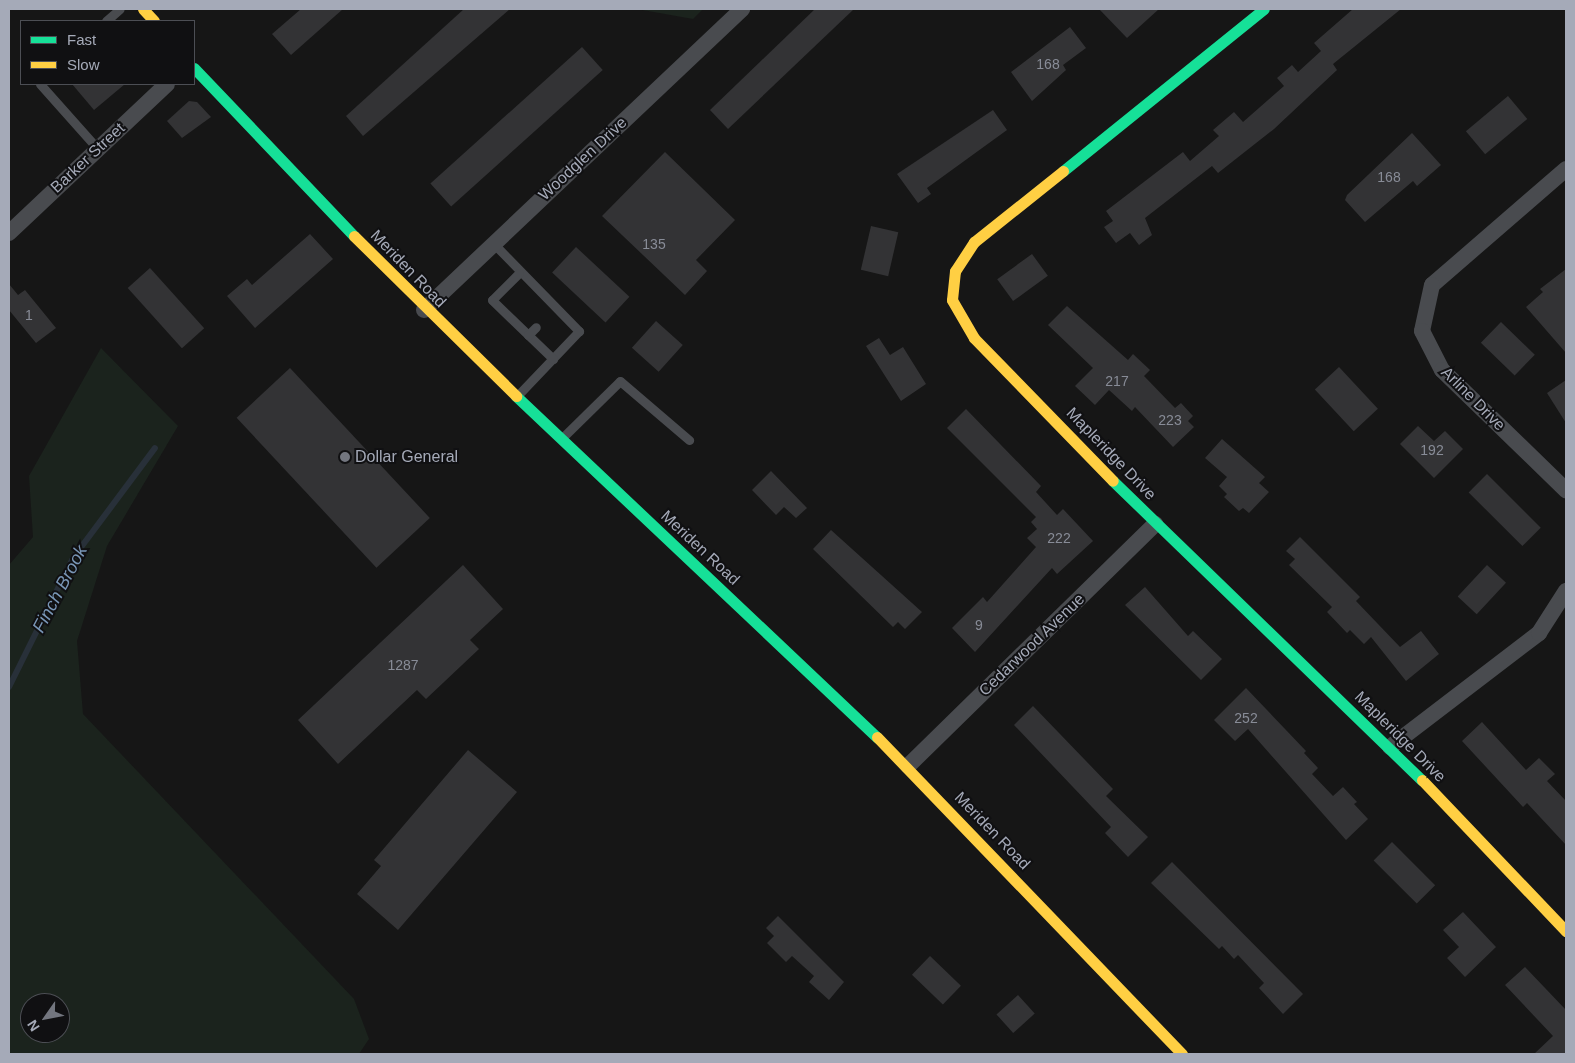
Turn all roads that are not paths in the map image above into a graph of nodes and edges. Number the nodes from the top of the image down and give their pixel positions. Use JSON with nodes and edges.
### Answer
{"nodes":[{"id":1,"x":120,"y":9,"type":"edge"},
{"id":2,"x":143,"y":9,"type":"edge"},
{"id":3,"x":742,"y":9,"type":"edge"},
{"id":4,"x":1264,"y":9,"type":"edge"},
{"id":5,"x":107,"y":20,"type":"edge"},
{"id":6,"x":153,"y":20,"type":"edge"},
{"id":7,"x":195,"y":69,"type":"edge"},
{"id":8,"x":41,"y":85,"type":"edge"},
{"id":9,"x":165,"y":85,"type":"edge"},
{"id":10,"x":98,"y":149,"type":"junction"},
{"id":11,"x":1566,"y":169,"type":"edge"},
{"id":12,"x":9,"y":233,"type":"edge"},
{"id":13,"x":494,"y":244,"type":"junction"},
{"id":14,"x":519,"y":273,"type":"junction"},
{"id":15,"x":424,"y":310,"type":"junction"},
{"id":16,"x":536,"y":327,"type":"dead end"},
{"id":17,"x":528,"y":335,"type":"junction"},
{"id":18,"x":553,"y":359,"type":"junction"},
{"id":19,"x":517,"y":397,"type":"junction"},
{"id":20,"x":561,"y":439,"type":"junction"},
{"id":21,"x":689,"y":440,"type":"dead end"},
{"id":22,"x":1566,"y":490,"type":"edge"},
{"id":23,"x":1155,"y":524,"type":"junction"},
{"id":24,"x":1566,"y":591,"type":"edge"},
{"id":25,"x":1390,"y":747,"type":"junction"},
{"id":26,"x":908,"y":766,"type":"junction"},
{"id":27,"x":1566,"y":931,"type":"edge"},
{"id":28,"x":1182,"y":1054,"type":"edge"}],
"edges":[{"from":1,"to":5,"type":"lane"},
{"from":2,"to":6,"type":"main road"},
{"from":3,"to":13,"type":"street","name":"Woodglen Drive"},
{"from":4,"to":23,"type":"main road","name":"Mapleridge Drive"},
{"from":7,"to":15,"type":"main road","name":"Meriden Road"},
{"from":8,"to":10,"type":"lane"},
{"from":9,"to":10,"type":"street","name":"Barker Street"},
{"from":10,"to":12,"type":"street","name":"Barker Street"},
{"from":11,"to":22,"type":"street","name":"Arline Drive"},
{"from":13,"to":14,"type":"lane"},
{"from":13,"to":15,"type":"street","name":"Woodglen Drive"},
{"from":14,"to":17,"type":"lane"},
{"from":14,"to":18,"type":"lane"},
{"from":15,"to":19,"type":"main road","name":"Meriden Road"},
{"from":16,"to":17,"type":"lane"},
{"from":17,"to":18,"type":"lane"},
{"from":18,"to":19,"type":"lane"},
{"from":19,"to":20,"type":"main road","name":"Meriden Road"},
{"from":20,"to":21,"type":"lane"},
{"from":20,"to":26,"type":"main road","name":"Meriden Road"},
{"from":23,"to":25,"type":"main road","name":"Mapleridge Drive"},
{"from":23,"to":26,"type":"street","name":"Cedarwood Avenue"},
{"from":24,"to":25,"type":"street"},
{"from":25,"to":27,"type":"main road","name":"Mapleridge Drive"},
{"from":26,"to":28,"type":"main road","name":"Meriden Road"}]}
